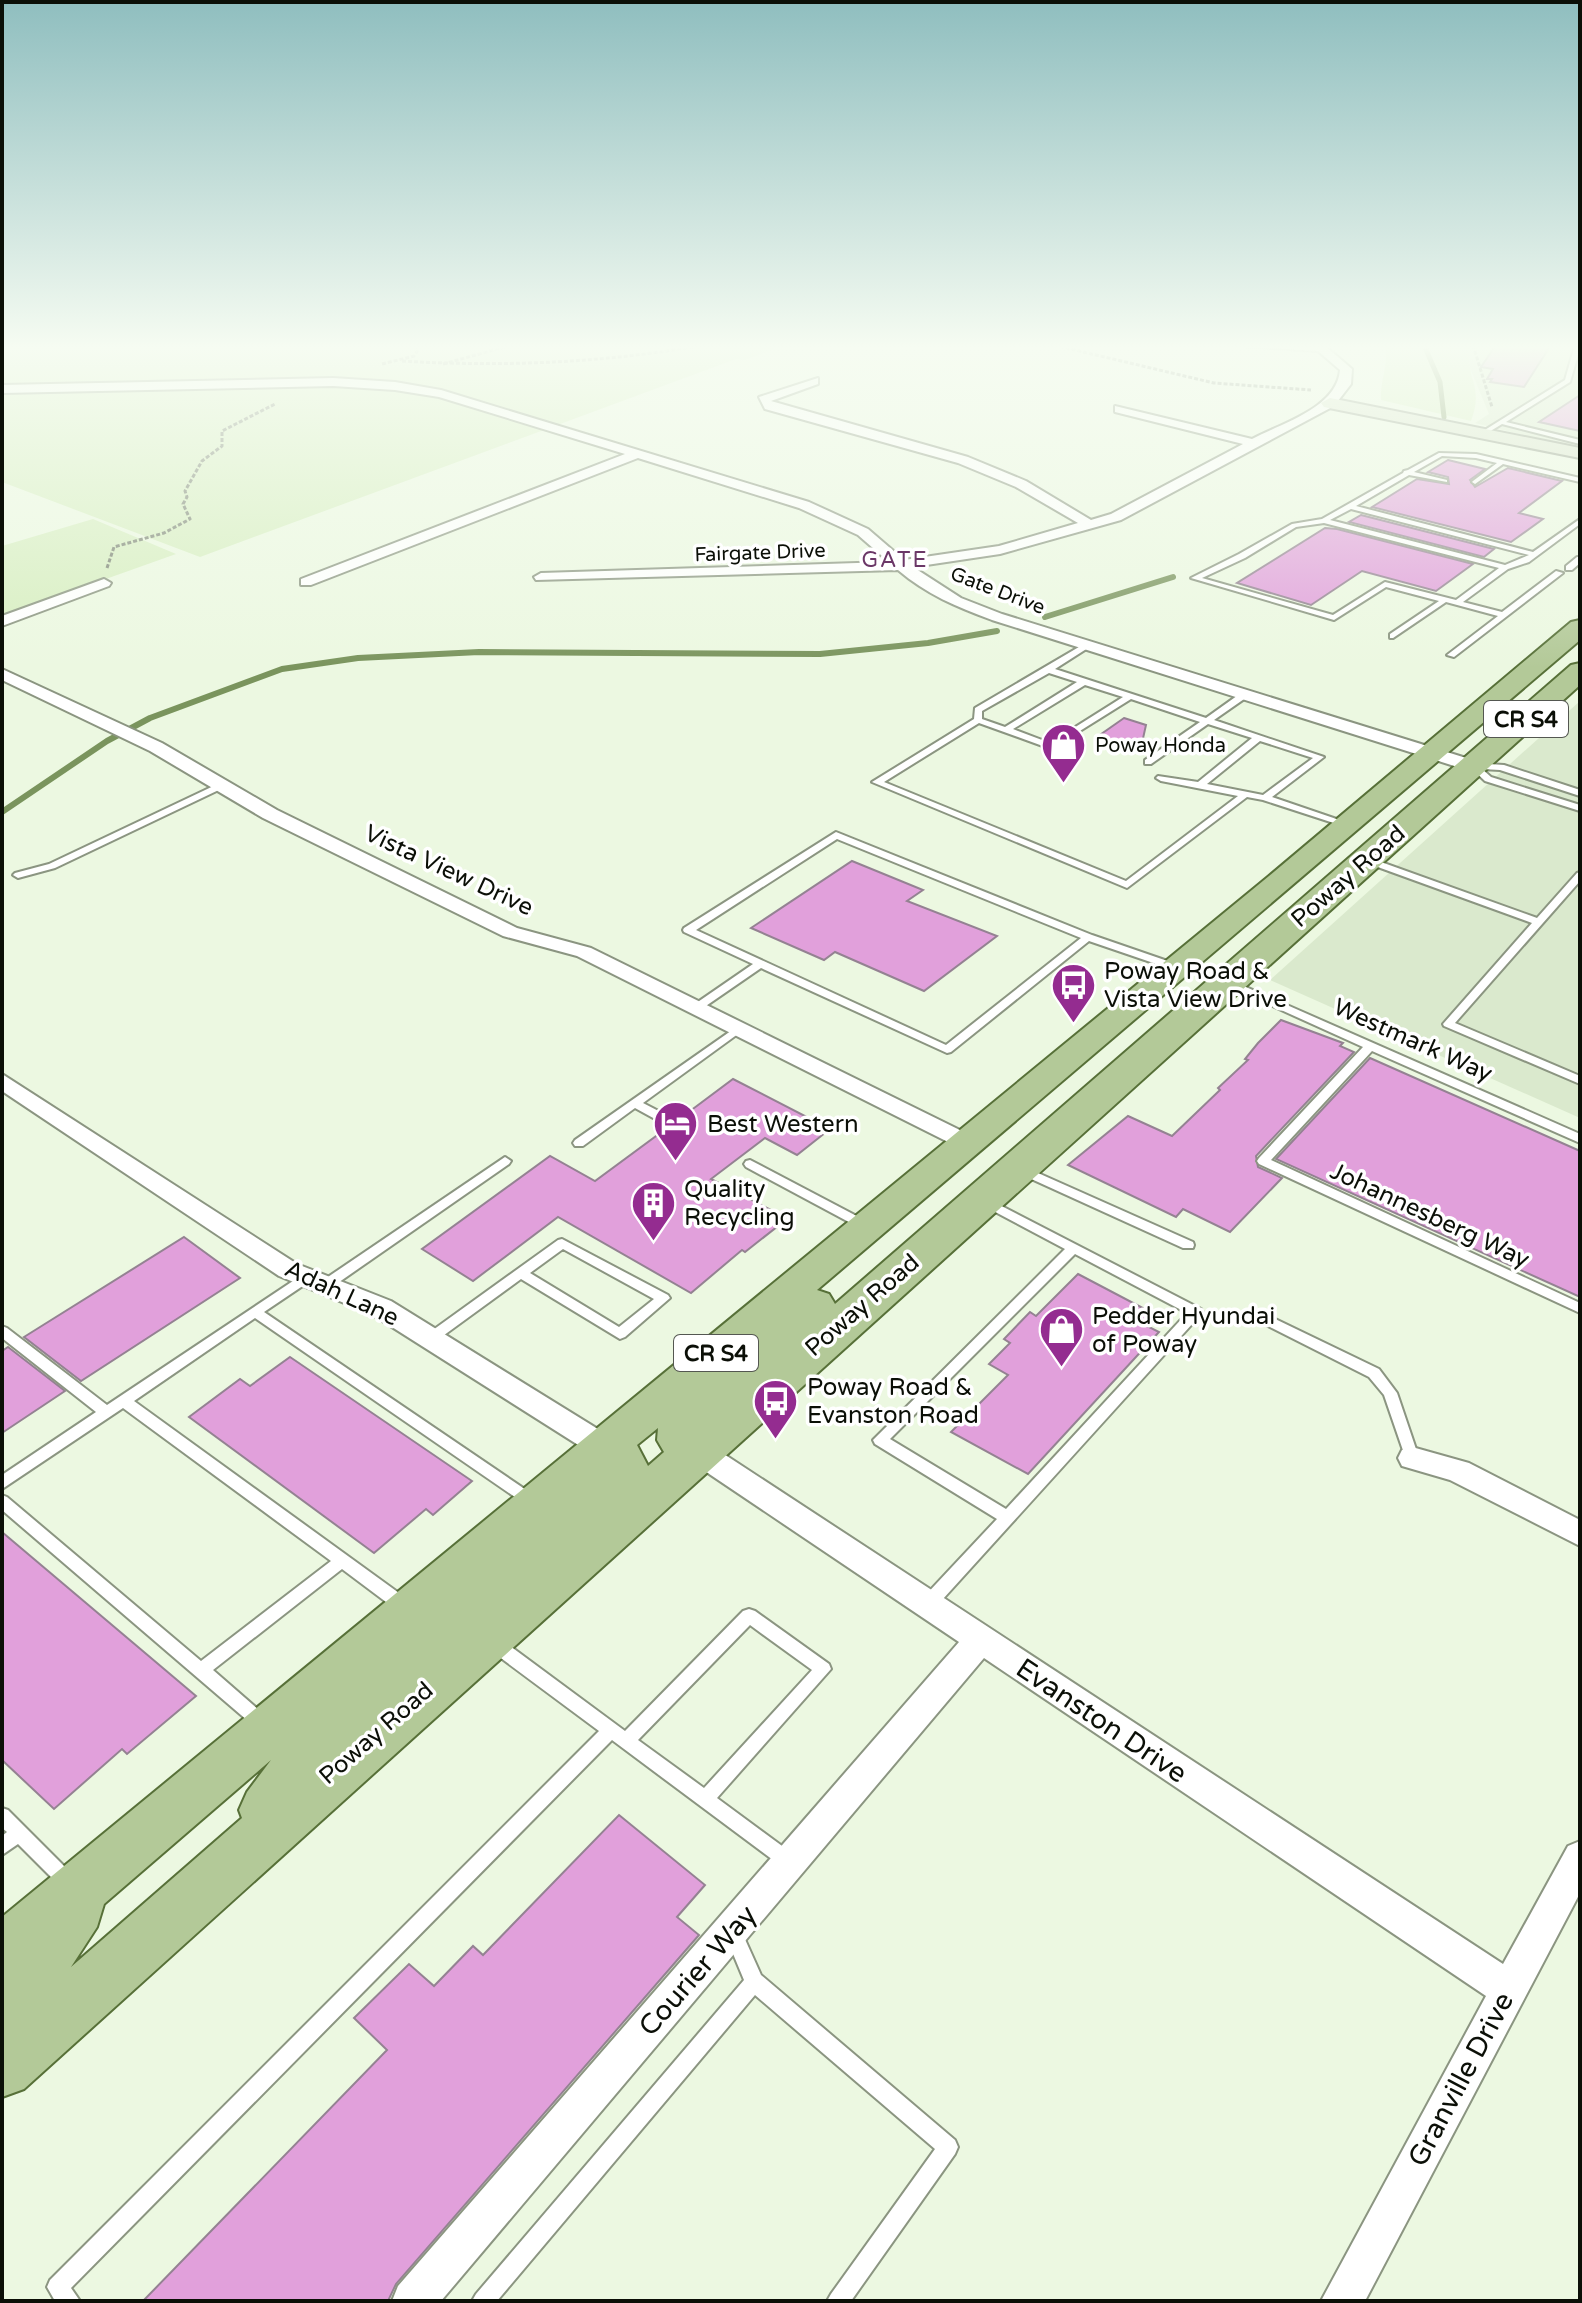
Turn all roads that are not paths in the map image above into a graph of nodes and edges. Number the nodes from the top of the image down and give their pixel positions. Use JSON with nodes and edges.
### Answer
{"nodes":[{"id":1,"x":633,"y":452,"type":"edge"},
{"id":2,"x":936,"y":452,"type":"edge"},
{"id":3,"x":1240,"y":452,"type":"edge"},
{"id":4,"x":1537,"y":452,"type":"edge"},
{"id":5,"x":638,"y":454,"type":"junction"},
{"id":6,"x":1502,"y":462,"type":"junction"},
{"id":7,"x":1580,"y":463,"type":"edge"},
{"id":8,"x":1406,"y":472,"type":"junction"},
{"id":9,"x":1580,"y":480,"type":"edge"},
{"id":10,"x":1445,"y":481,"type":"dead end"},
{"id":11,"x":1475,"y":482,"type":"dead end"},
{"id":12,"x":1349,"y":506,"type":"junction"},
{"id":13,"x":1324,"y":521,"type":"junction"},
{"id":14,"x":1580,"y":521,"type":"edge"},
{"id":15,"x":1092,"y":526,"type":"junction"},
{"id":16,"x":1534,"y":554,"type":"junction"},
{"id":17,"x":1580,"y":559,"type":"edge"},
{"id":18,"x":906,"y":565,"type":"junction"},
{"id":19,"x":1505,"y":567,"type":"junction"},
{"id":20,"x":1569,"y":568,"type":"dead end"},
{"id":21,"x":1559,"y":573,"type":"dead end"},
{"id":22,"x":541,"y":577,"type":"dead end"},
{"id":23,"x":306,"y":582,"type":"dead end"},
{"id":24,"x":104,"y":583,"type":"road end"},
{"id":25,"x":1445,"y":600,"type":"junction"},
{"id":26,"x":1457,"y":603,"type":"junction"},
{"id":27,"x":1503,"y":615,"type":"junction"},
{"id":28,"x":2,"y":621,"type":"edge"},
{"id":29,"x":1580,"y":627,"type":"edge"},
{"id":30,"x":1393,"y":636,"type":"dead end"},
{"id":31,"x":1087,"y":646,"type":"junction"},
{"id":32,"x":1451,"y":655,"type":"dead end"},
{"id":33,"x":1048,"y":670,"type":"junction"},
{"id":34,"x":2,"y":674,"type":"edge"},
{"id":35,"x":1577,"y":678,"type":"edge"},
{"id":36,"x":1085,"y":681,"type":"junction"},
{"id":37,"x":1244,"y":695,"type":"junction"},
{"id":38,"x":1130,"y":696,"type":"junction"},
{"id":39,"x":978,"y":720,"type":"junction"},
{"id":40,"x":1209,"y":721,"type":"junction"},
{"id":41,"x":1006,"y":730,"type":"junction"},
{"id":42,"x":1259,"y":737,"type":"junction"},
{"id":43,"x":1452,"y":760,"type":"junction"},
{"id":44,"x":1148,"y":762,"type":"dead end"},
{"id":45,"x":1161,"y":778,"type":"dead end"},
{"id":46,"x":222,"y":785,"type":"junction"},
{"id":47,"x":1199,"y":786,"type":"junction"},
{"id":48,"x":1580,"y":793,"type":"edge"},
{"id":49,"x":1246,"y":794,"type":"junction"},
{"id":50,"x":1265,"y":798,"type":"junction"},
{"id":51,"x":1580,"y":808,"type":"edge"},
{"id":52,"x":1358,"y":842,"type":"junction"},
{"id":53,"x":18,"y":875,"type":"dead end"},
{"id":54,"x":1580,"y":875,"type":"edge"},
{"id":55,"x":1280,"y":883,"type":"junction"},
{"id":56,"x":1539,"y":922,"type":"junction"},
{"id":57,"x":1088,"y":937,"type":"junction"},
{"id":58,"x":761,"y":963,"type":"junction"},
{"id":59,"x":1178,"y":968,"type":"junction"},
{"id":60,"x":1227,"y":982,"type":"junction"},
{"id":61,"x":696,"y":1008,"type":"junction"},
{"id":62,"x":738,"y":1029,"type":"junction"},
{"id":63,"x":1371,"y":1045,"type":"junction"},
{"id":64,"x":1580,"y":1080,"type":"edge"},
{"id":65,"x":2,"y":1081,"type":"edge"},
{"id":66,"x":635,"y":1103,"type":"junction"},
{"id":67,"x":670,"y":1122,"type":"dead end"},
{"id":68,"x":1054,"y":1135,"type":"junction"},
{"id":69,"x":1580,"y":1139,"type":"edge"},
{"id":70,"x":966,"y":1142,"type":"junction"},
{"id":71,"x":579,"y":1143,"type":"dead end"},
{"id":72,"x":505,"y":1161,"type":"dead end"},
{"id":73,"x":750,"y":1164,"type":"dead end"},
{"id":74,"x":1017,"y":1168,"type":"junction"},
{"id":75,"x":981,"y":1200,"type":"junction"},
{"id":76,"x":867,"y":1226,"type":"junction"},
{"id":77,"x":1188,"y":1245,"type":"dead end"},
{"id":78,"x":1074,"y":1248,"type":"junction"},
{"id":79,"x":521,"y":1273,"type":"junction"},
{"id":80,"x":318,"y":1280,"type":"junction"},
{"id":81,"x":1580,"y":1308,"type":"edge"},
{"id":82,"x":255,"y":1312,"type":"junction"},
{"id":83,"x":1267,"y":1320,"type":"dead end"},
{"id":84,"x":2,"y":1331,"type":"edge"},
{"id":85,"x":431,"y":1338,"type":"junction"},
{"id":86,"x":124,"y":1401,"type":"junction"},
{"id":87,"x":107,"y":1413,"type":"junction"},
{"id":88,"x":604,"y":1447,"type":"junction"},
{"id":89,"x":697,"y":1451,"type":"junction"},
{"id":90,"x":1412,"y":1458,"type":"joint"},
{"id":91,"x":2,"y":1483,"type":"edge"},
{"id":92,"x":2,"y":1501,"type":"edge"},
{"id":93,"x":536,"y":1504,"type":"junction"},
{"id":94,"x":1008,"y":1518,"type":"junction"},
{"id":95,"x":1580,"y":1534,"type":"edge"},
{"id":96,"x":342,"y":1561,"type":"junction"},
{"id":97,"x":927,"y":1605,"type":"junction"},
{"id":98,"x":410,"y":1610,"type":"junction"},
{"id":99,"x":486,"y":1637,"type":"junction"},
{"id":100,"x":980,"y":1640,"type":"junction"},
{"id":101,"x":201,"y":1670,"type":"junction"},
{"id":102,"x":269,"y":1730,"type":"junction"},
{"id":103,"x":619,"y":1735,"type":"junction"},
{"id":104,"x":705,"y":1799,"type":"junction"},
{"id":105,"x":2,"y":1816,"type":"edge"},
{"id":106,"x":19,"y":1833,"type":"junction"},
{"id":107,"x":2,"y":1847,"type":"edge"},
{"id":108,"x":1580,"y":1858,"type":"edge"},
{"id":109,"x":233,"y":1859,"type":"junction"},
{"id":110,"x":789,"y":1862,"type":"junction"},
{"id":111,"x":93,"y":1877,"type":"junction"},
{"id":112,"x":732,"y":1929,"type":"junction"},
{"id":113,"x":2,"y":1954,"type":"edge"},
{"id":114,"x":754,"y":1982,"type":"junction"},
{"id":115,"x":1508,"y":1989,"type":"junction"},
{"id":116,"x":2,"y":1999,"type":"edge"},
{"id":117,"x":2,"y":2067,"type":"edge"},
{"id":118,"x":69,"y":2301,"type":"edge"},
{"id":119,"x":413,"y":2301,"type":"edge"},
{"id":120,"x":483,"y":2301,"type":"edge"},
{"id":121,"x":838,"y":2301,"type":"edge"},
{"id":122,"x":1342,"y":2301,"type":"edge"}],
"edges":[{"from":1,"to":5,"type":"street","name":"Gate Drive"},
{"from":2,"to":15,"type":"street"},
{"from":3,"to":15,"type":"street","name":"Fairgate Drive"},
{"from":4,"to":7,"type":"street"},
{"from":5,"to":18,"type":"street","name":"Gate Drive"},
{"from":5,"to":23,"type":"street"},
{"from":6,"to":8,"type":"lane"},
{"from":6,"to":9,"type":"lane"},
{"from":6,"to":11,"type":"lane"},
{"from":8,"to":10,"type":"lane"},
{"from":8,"to":12,"type":"lane"},
{"from":12,"to":13,"type":"lane"},
{"from":12,"to":16,"type":"lane"},
{"from":13,"to":19,"type":"lane"},
{"from":13,"to":25,"type":"lane"},
{"from":14,"to":16,"type":"lane"},
{"from":15,"to":18,"type":"street","name":"Fairgate Drive"},
{"from":16,"to":19,"type":"lane"},
{"from":17,"to":20,"type":"lane"},
{"from":18,"to":22,"type":"street","name":"Fairgate Drive"},
{"from":18,"to":31,"type":"street","name":"Gate Drive"},
{"from":19,"to":26,"type":"lane"},
{"from":21,"to":27,"type":"lane"},
{"from":24,"to":28,"type":"street"},
{"from":25,"to":26,"type":"lane"},
{"from":25,"to":30,"type":"lane"},
{"from":26,"to":27,"type":"lane"},
{"from":27,"to":32,"type":"lane"},
{"from":29,"to":43,"type":"main road","name":"Poway Road","number":"CR S4"},
{"from":31,"to":33,"type":"lane"},
{"from":31,"to":37,"type":"street","name":"Gate Drive"},
{"from":33,"to":36,"type":"lane"},
{"from":33,"to":39,"type":"lane"},
{"from":34,"to":46,"type":"street","name":"Vista View Drive"},
{"from":35,"to":43,"type":"main road","name":"Poway Road","number":"CR S4"},
{"from":36,"to":38,"type":"lane"},
{"from":36,"to":41,"type":"lane"},
{"from":37,"to":40,"type":"lane"},
{"from":37,"to":43,"type":"street","name":"Gate Drive"},
{"from":38,"to":40,"type":"lane"},
{"from":38,"to":41,"type":"lane"},
{"from":39,"to":41,"type":"lane"},
{"from":39,"to":49,"type":"lane"},
{"from":40,"to":42,"type":"lane"},
{"from":40,"to":44,"type":"lane"},
{"from":42,"to":47,"type":"lane"},
{"from":42,"to":50,"type":"lane"},
{"from":43,"to":48,"type":"lane"},
{"from":43,"to":51,"type":"lane"},
{"from":43,"to":52,"type":"main road","name":"Poway Road","number":"CR S4"},
{"from":45,"to":47,"type":"lane"},
{"from":46,"to":53,"type":"lane"},
{"from":46,"to":61,"type":"street","name":"Vista View Drive"},
{"from":47,"to":49,"type":"lane"},
{"from":49,"to":50,"type":"lane"},
{"from":50,"to":52,"type":"lane"},
{"from":52,"to":55,"type":"main road","name":"Poway Road","number":"CR S4"},
{"from":52,"to":56,"type":"lane"},
{"from":52,"to":60,"type":"main road","name":"Poway Road","number":"CR S4"},
{"from":54,"to":56,"type":"lane"},
{"from":55,"to":59,"type":"main road","name":"Poway Road","number":"CR S4"},
{"from":55,"to":60,"type":"main road"},
{"from":56,"to":64,"type":"lane"},
{"from":57,"to":58,"type":"lane"},
{"from":57,"to":58,"type":"lane"},
{"from":57,"to":59,"type":"lane"},
{"from":58,"to":61,"type":"lane"},
{"from":59,"to":68,"type":"main road"},
{"from":59,"to":70,"type":"main road","name":"Poway Road","number":"CR S4"},
{"from":60,"to":63,"type":"lane","name":"Westmark Way"},
{"from":60,"to":68,"type":"main road","name":"Poway Road","number":"CR S4"},
{"from":61,"to":62,"type":"street","name":"Vista View Drive"},
{"from":62,"to":66,"type":"lane"},
{"from":62,"to":70,"type":"street","name":"Vista View Drive"},
{"from":63,"to":69,"type":"lane","name":"Westmark Way"},
{"from":63,"to":81,"type":"lane","name":"Johannesberg Way"},
{"from":65,"to":80,"type":"street","name":"Adah Lane"},
{"from":66,"to":67,"type":"lane"},
{"from":66,"to":71,"type":"lane"},
{"from":68,"to":74,"type":"main road","name":"Poway Road","number":"CR S4"},
{"from":70,"to":76,"type":"main road","name":"Poway Road","number":"CR S4"},
{"from":70,"to":89,"type":"main road"},
{"from":72,"to":80,"type":"lane"},
{"from":73,"to":76,"type":"lane"},
{"from":74,"to":75,"type":"main road","name":"Poway Road","number":"CR S4"},
{"from":74,"to":77,"type":"lane"},
{"from":75,"to":78,"type":"lane"},
{"from":75,"to":89,"type":"main road","name":"Poway Road","number":"CR S4"},
{"from":76,"to":88,"type":"main road","name":"Poway Road","number":"CR S4"},
{"from":78,"to":94,"type":"lane"},
{"from":78,"to":94,"type":"lane"},
{"from":79,"to":79,"type":"lane"},
{"from":79,"to":85,"type":"lane"},
{"from":80,"to":82,"type":"lane"},
{"from":80,"to":85,"type":"street","name":"Adah Lane"},
{"from":82,"to":86,"type":"lane"},
{"from":82,"to":93,"type":"lane"},
{"from":83,"to":90,"type":"lane"},
{"from":84,"to":87,"type":"lane"},
{"from":85,"to":88,"type":"street","name":"Adah Lane"},
{"from":86,"to":87,"type":"lane"},
{"from":86,"to":96,"type":"lane"},
{"from":87,"to":91,"type":"lane"},
{"from":88,"to":93,"type":"main road","name":"Poway Road","number":"CR S4"},
{"from":88,"to":109,"type":"main road"},
{"from":89,"to":97,"type":"street","name":"Evanston Drive"},
{"from":89,"to":99,"type":"main road","name":"Poway Road","number":"CR S4"},
{"from":90,"to":95,"type":"street"},
{"from":92,"to":101,"type":"lane"},
{"from":93,"to":98,"type":"main road","name":"Poway Road","number":"CR S4"},
{"from":94,"to":97,"type":"lane"},
{"from":96,"to":98,"type":"lane"},
{"from":96,"to":101,"type":"lane"},
{"from":97,"to":100,"type":"street","name":"Evanston Drive"},
{"from":98,"to":102,"type":"main road","name":"Poway Road","number":"CR S4"},
{"from":99,"to":103,"type":"lane"},
{"from":99,"to":109,"type":"main road","name":"Poway Road","number":"CR S4"},
{"from":100,"to":110,"type":"street","name":"Courier Way"},
{"from":100,"to":115,"type":"street","name":"Evanston Drive"},
{"from":101,"to":102,"type":"lane"},
{"from":102,"to":111,"type":"main road","name":"Poway Road","number":"CR S4"},
{"from":103,"to":104,"type":"lane"},
{"from":103,"to":104,"type":"lane"},
{"from":103,"to":118,"type":"lane"},
{"from":104,"to":110,"type":"lane"},
{"from":105,"to":106,"type":"lane"},
{"from":106,"to":107,"type":"lane"},
{"from":106,"to":111,"type":"lane"},
{"from":108,"to":115,"type":"street","name":"Granville Drive"},
{"from":109,"to":117,"type":"main road","name":"Poway Road","number":"CR S4"},
{"from":110,"to":112,"type":"street","name":"Courier Way"},
{"from":111,"to":113,"type":"main road","name":"Poway Road","number":"CR S4"},
{"from":111,"to":116,"type":"main road"},
{"from":112,"to":114,"type":"lane"},
{"from":112,"to":119,"type":"street","name":"Courier Way"},
{"from":114,"to":120,"type":"lane"},
{"from":114,"to":121,"type":"lane"},
{"from":115,"to":122,"type":"street","name":"Granville Drive"}]}
